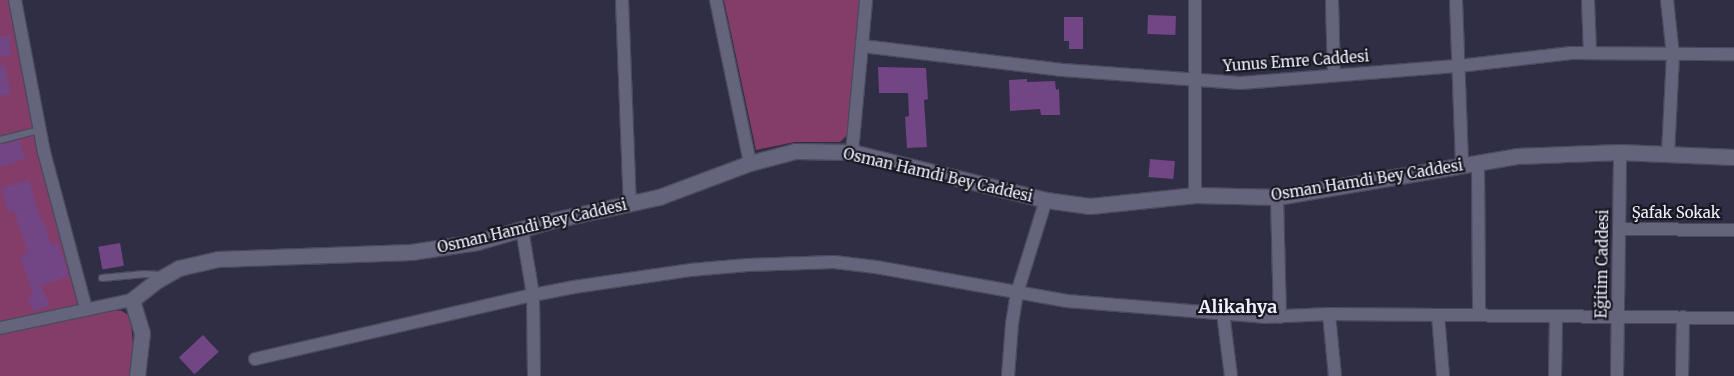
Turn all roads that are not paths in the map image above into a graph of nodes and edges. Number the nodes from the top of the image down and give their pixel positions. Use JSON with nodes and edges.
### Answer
{"nodes":[{"id":1,"x":15,"y":0,"type":"edge"},
{"id":2,"x":622,"y":0,"type":"edge"},
{"id":3,"x":716,"y":0,"type":"edge"},
{"id":4,"x":866,"y":0,"type":"edge"},
{"id":5,"x":1195,"y":0,"type":"edge"},
{"id":6,"x":1332,"y":0,"type":"edge"},
{"id":7,"x":1456,"y":0,"type":"edge"},
{"id":8,"x":1588,"y":0,"type":"edge"},
{"id":9,"x":1667,"y":0,"type":"edge"},
{"id":10,"x":862,"y":46,"type":"junction"},
{"id":11,"x":1590,"y":53,"type":"junction"},
{"id":12,"x":1673,"y":54,"type":"junction"},
{"id":13,"x":1734,"y":54,"type":"edge"},
{"id":14,"x":1459,"y":66,"type":"junction"},
{"id":15,"x":1334,"y":75,"type":"junction"},
{"id":16,"x":1196,"y":81,"type":"junction"},
{"id":17,"x":39,"y":130,"type":"junction"},
{"id":18,"x":0,"y":140,"type":"edge"},
{"id":19,"x":852,"y":152,"type":"junction"},
{"id":20,"x":1620,"y":152,"type":"junction"},
{"id":21,"x":1668,"y":154,"type":"junction"},
{"id":22,"x":1734,"y":157,"type":"edge"},
{"id":23,"x":1478,"y":162,"type":"junction"},
{"id":24,"x":750,"y":163,"type":"junction"},
{"id":25,"x":1462,"y":165,"type":"junction"},
{"id":26,"x":1195,"y":195,"type":"junction"},
{"id":27,"x":1277,"y":197,"type":"junction"},
{"id":28,"x":1046,"y":200,"type":"junction"},
{"id":29,"x":630,"y":204,"type":"junction"},
{"id":30,"x":522,"y":229,"type":"junction"},
{"id":31,"x":1619,"y":229,"type":"junction"},
{"id":32,"x":1734,"y":230,"type":"edge"},
{"id":33,"x":163,"y":276,"type":"junction"},
{"id":34,"x":102,"y":278,"type":"dead end"},
{"id":35,"x":1018,"y":294,"type":"junction"},
{"id":36,"x":532,"y":295,"type":"junction"},
{"id":37,"x":132,"y":300,"type":"junction"},
{"id":38,"x":86,"y":308,"type":"junction"},
{"id":39,"x":1223,"y":313,"type":"junction"},
{"id":40,"x":1329,"y":314,"type":"junction"},
{"id":41,"x":1438,"y":315,"type":"junction"},
{"id":42,"x":1479,"y":315,"type":"junction"},
{"id":43,"x":1618,"y":316,"type":"junction"},
{"id":44,"x":1280,"y":317,"type":"junction"},
{"id":45,"x":1556,"y":317,"type":"junction"},
{"id":46,"x":1683,"y":317,"type":"junction"},
{"id":47,"x":1734,"y":318,"type":"edge"},
{"id":48,"x":0,"y":328,"type":"edge"},
{"id":49,"x":255,"y":358,"type":"dead end"},
{"id":50,"x":138,"y":376,"type":"edge"},
{"id":51,"x":534,"y":376,"type":"edge"},
{"id":52,"x":1008,"y":376,"type":"edge"},
{"id":53,"x":1231,"y":376,"type":"edge"},
{"id":54,"x":1335,"y":376,"type":"edge"},
{"id":55,"x":1443,"y":376,"type":"edge"},
{"id":56,"x":1555,"y":376,"type":"edge"},
{"id":57,"x":1617,"y":376,"type":"edge"},
{"id":58,"x":1682,"y":376,"type":"edge"}],
"edges":[{"from":1,"to":17,"type":"street"},
{"from":2,"to":29,"type":"street"},
{"from":3,"to":24,"type":"street"},
{"from":4,"to":10,"type":"street"},
{"from":5,"to":16,"type":"street"},
{"from":6,"to":15,"type":"street"},
{"from":7,"to":14,"type":"street"},
{"from":8,"to":11,"type":"street"},
{"from":9,"to":12,"type":"street"},
{"from":10,"to":16,"type":"street","name":"Yunus Emre Caddesi"},
{"from":10,"to":19,"type":"street"},
{"from":11,"to":12,"type":"street","name":"Yunus Emre Caddesi"},
{"from":11,"to":14,"type":"street","name":"Yunus Emre Caddesi"},
{"from":12,"to":13,"type":"street","name":"Yunus Emre Caddesi"},
{"from":12,"to":21,"type":"street"},
{"from":14,"to":15,"type":"street","name":"Yunus Emre Caddesi"},
{"from":14,"to":25,"type":"street"},
{"from":15,"to":16,"type":"street","name":"Yunus Emre Caddesi"},
{"from":16,"to":26,"type":"street"},
{"from":17,"to":18,"type":"lane"},
{"from":17,"to":38,"type":"street"},
{"from":19,"to":24,"type":"street","name":"Osman Hamdi Bey Caddesi"},
{"from":19,"to":28,"type":"street","name":"Osman Hamdi Bey Caddesi"},
{"from":20,"to":21,"type":"street","name":"Osman Hamdi Bey Caddesi"},
{"from":20,"to":23,"type":"street","name":"Osman Hamdi Bey Caddesi"},
{"from":20,"to":31,"type":"street","name":"Eğitim Caddesi"},
{"from":21,"to":22,"type":"street","name":"Osman Hamdi Bey Caddesi"},
{"from":23,"to":25,"type":"street","name":"Osman Hamdi Bey Caddesi"},
{"from":23,"to":42,"type":"street"},
{"from":24,"to":29,"type":"street","name":"Osman Hamdi Bey Caddesi"},
{"from":25,"to":27,"type":"street","name":"Osman Hamdi Bey Caddesi"},
{"from":26,"to":27,"type":"street","name":"Osman Hamdi Bey Caddesi"},
{"from":26,"to":28,"type":"street","name":"Osman Hamdi Bey Caddesi"},
{"from":27,"to":44,"type":"street"},
{"from":28,"to":35,"type":"street"},
{"from":29,"to":30,"type":"street","name":"Osman Hamdi Bey Caddesi"},
{"from":30,"to":33,"type":"street","name":"Osman Hamdi Bey Caddesi"},
{"from":30,"to":36,"type":"street"},
{"from":31,"to":32,"type":"street","name":"Şafak Sokak"},
{"from":31,"to":43,"type":"street","name":"Eğitim Caddesi"},
{"from":33,"to":34,"type":"lane"},
{"from":33,"to":37,"type":"street","name":"Osman Hamdi Bey Caddesi"},
{"from":35,"to":36,"type":"street"},
{"from":35,"to":39,"type":"street"},
{"from":35,"to":52,"type":"street"},
{"from":36,"to":49,"type":"street"},
{"from":36,"to":51,"type":"street"},
{"from":37,"to":38,"type":"street"},
{"from":37,"to":50,"type":"street"},
{"from":38,"to":48,"type":"street"},
{"from":39,"to":44,"type":"street"},
{"from":39,"to":53,"type":"street"},
{"from":40,"to":41,"type":"street"},
{"from":40,"to":44,"type":"street"},
{"from":40,"to":54,"type":"street"},
{"from":41,"to":42,"type":"street"},
{"from":41,"to":55,"type":"street"},
{"from":42,"to":45,"type":"street"},
{"from":43,"to":45,"type":"street"},
{"from":43,"to":46,"type":"street"},
{"from":43,"to":57,"type":"street","name":"Eğitim Caddesi"},
{"from":45,"to":56,"type":"street"},
{"from":46,"to":47,"type":"street"},
{"from":46,"to":58,"type":"street"}]}
